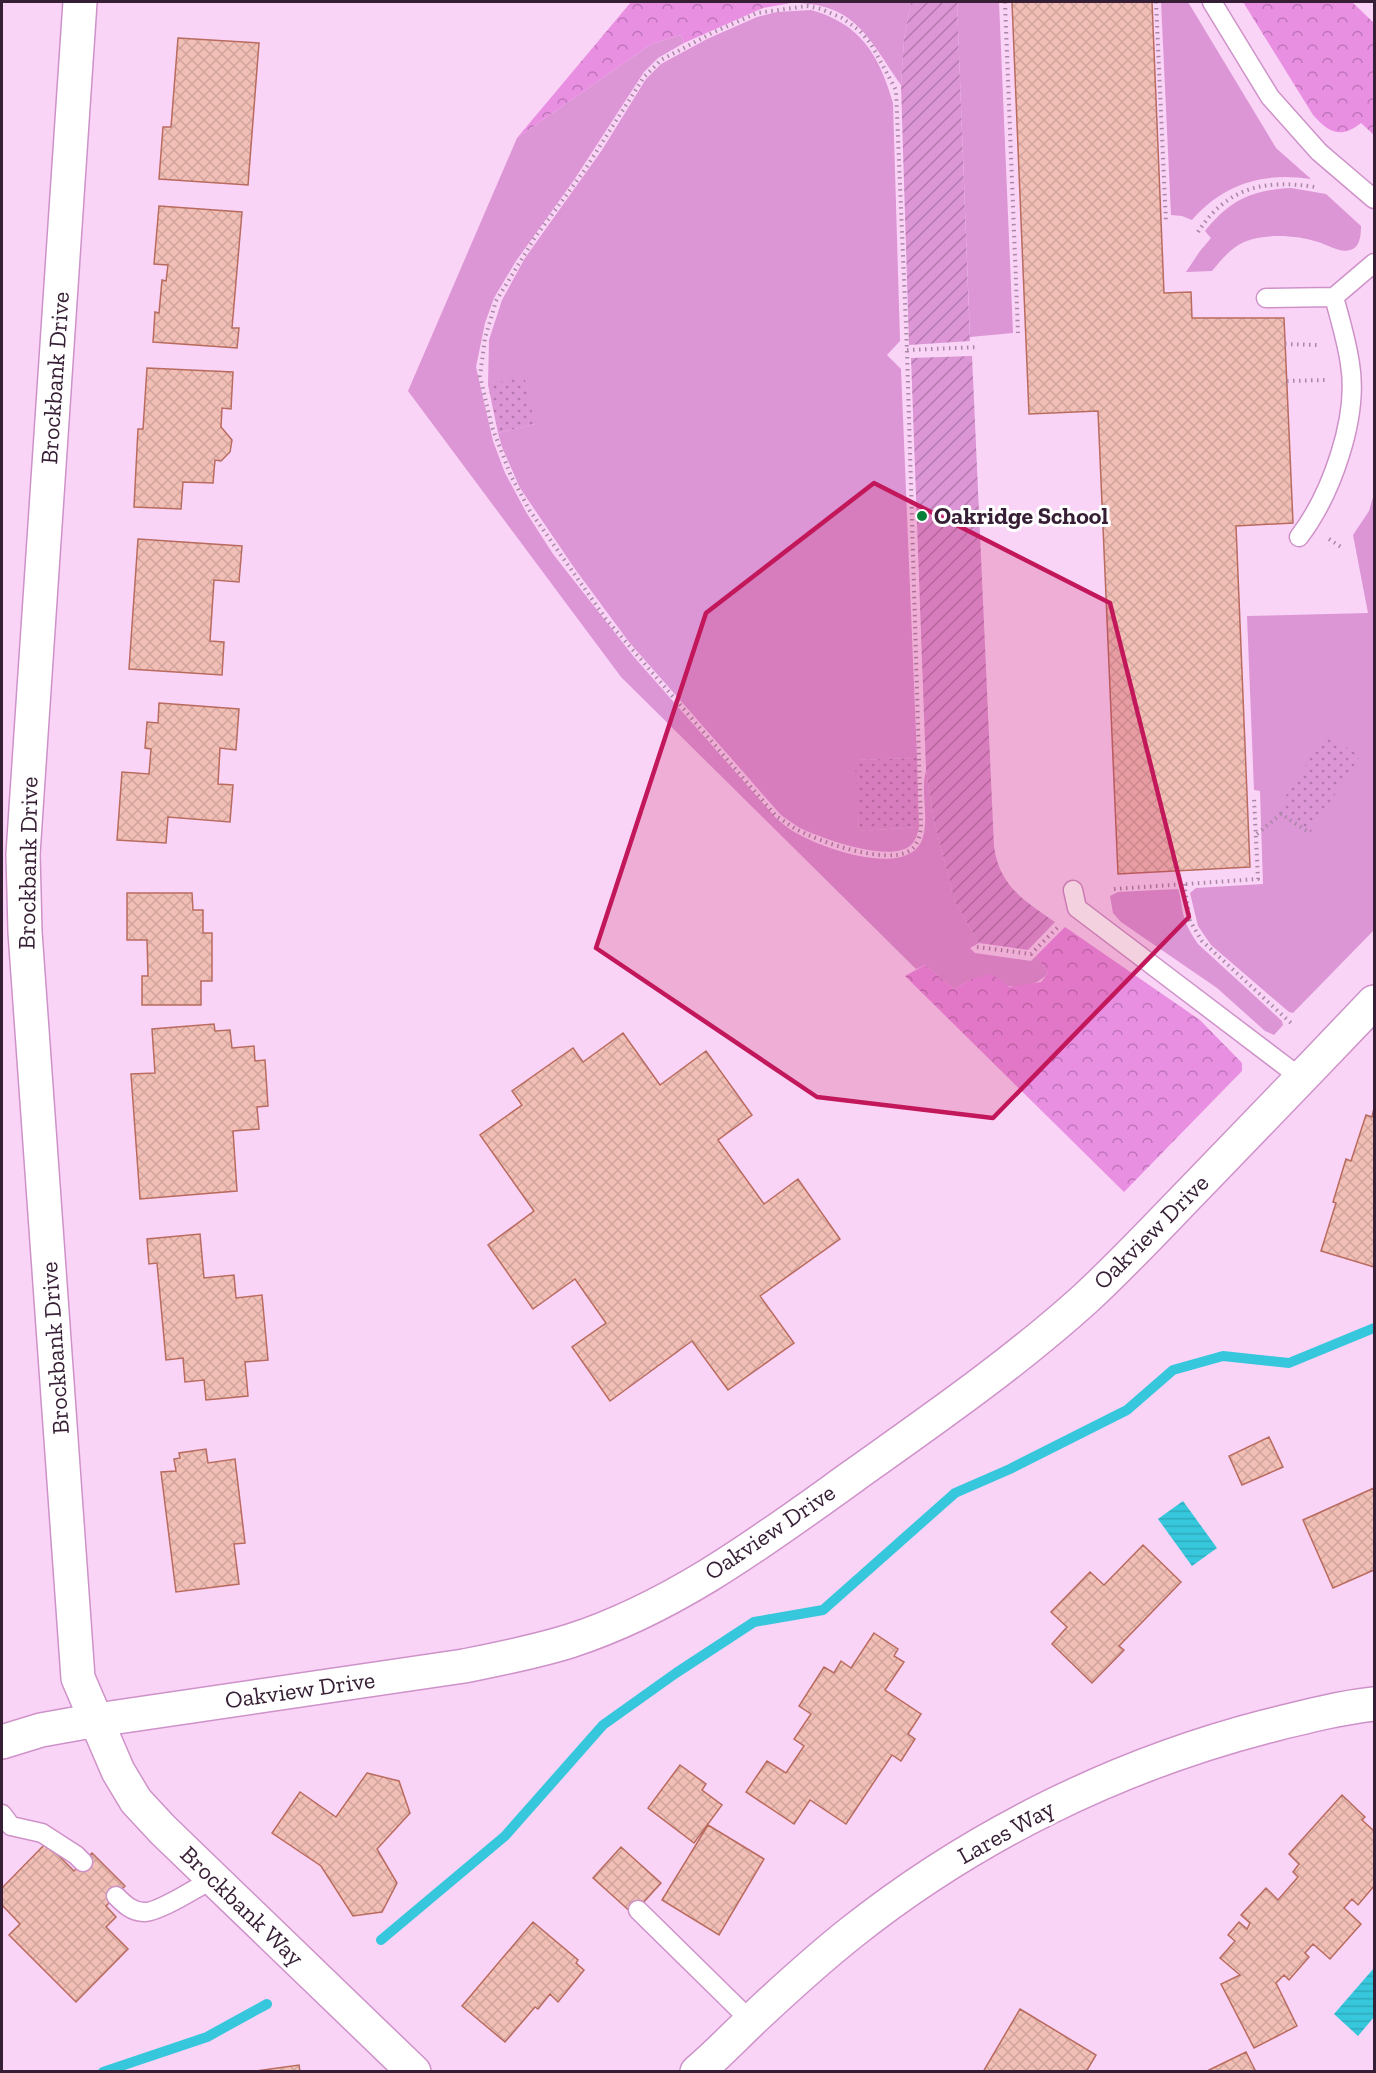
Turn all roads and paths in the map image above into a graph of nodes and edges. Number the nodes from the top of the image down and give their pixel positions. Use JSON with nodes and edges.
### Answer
{"nodes":[{"id":1,"x":80,"y":2,"type":"edge"},
{"id":2,"x":1005,"y":2,"type":"edge"},
{"id":3,"x":1156,"y":2,"type":"edge"},
{"id":4,"x":1212,"y":2,"type":"edge"},
{"id":5,"x":1325,"y":188,"type":"dead end"},
{"id":6,"x":1374,"y":199,"type":"edge"},
{"id":7,"x":1166,"y":223,"type":"dead end"},
{"id":8,"x":1198,"y":232,"type":"dead end"},
{"id":9,"x":1374,"y":263,"type":"edge"},
{"id":10,"x":1334,"y":297,"type":"junction"},
{"id":11,"x":1266,"y":298,"type":"dead end"},
{"id":12,"x":1018,"y":333,"type":"dead end"},
{"id":13,"x":978,"y":347,"type":"dead end"},
{"id":14,"x":907,"y":350,"type":"junction"},
{"id":15,"x":1351,"y":380,"type":"junction"},
{"id":16,"x":1287,"y":381,"type":"dead end"},
{"id":17,"x":1299,"y":537,"type":"dead end"},
{"id":18,"x":1254,"y":798,"type":"dead end"},
{"id":19,"x":1310,"y":833,"type":"dead end"},
{"id":20,"x":1256,"y":834,"type":"junction"},
{"id":21,"x":1184,"y":884,"type":"junction"},
{"id":22,"x":1114,"y":888,"type":"dead end"},
{"id":23,"x":1073,"y":890,"type":"dead end"},
{"id":24,"x":1060,"y":924,"type":"dead end"},
{"id":25,"x":977,"y":947,"type":"dead end"},
{"id":26,"x":1374,"y":1002,"type":"edge"},
{"id":27,"x":1292,"y":1024,"type":"dead end"},
{"id":28,"x":1301,"y":1078,"type":"junction"},
{"id":29,"x":1374,"y":1704,"type":"edge"},
{"id":30,"x":97,"y":1720,"type":"junction"},
{"id":31,"x":2,"y":1742,"type":"edge"},
{"id":32,"x":2,"y":1814,"type":"edge"},
{"id":33,"x":83,"y":1862,"type":"dead end"},
{"id":34,"x":213,"y":1878,"type":"junction"},
{"id":35,"x":116,"y":1896,"type":"dead end"},
{"id":36,"x":638,"y":1910,"type":"dead end"},
{"id":37,"x":751,"y":2021,"type":"junction"},
{"id":38,"x":414,"y":2072,"type":"edge"},
{"id":39,"x":697,"y":2072,"type":"edge"}],
"edges":[{"from":1,"to":30,"type":"street","name":"Brockbank Drive"},
{"from":2,"to":12,"type":"path"},
{"from":3,"to":7,"type":"path"},
{"from":4,"to":6,"type":"lane"},
{"from":5,"to":8,"type":"path"},
{"from":9,"to":10,"type":"lane"},
{"from":10,"to":11,"type":"lane"},
{"from":10,"to":15,"type":"lane"},
{"from":13,"to":14,"type":"path"},
{"from":14,"to":14,"type":"path"},
{"from":15,"to":16,"type":"path"},
{"from":15,"to":17,"type":"lane"},
{"from":18,"to":20,"type":"path"},
{"from":19,"to":20,"type":"path"},
{"from":20,"to":21,"type":"path"},
{"from":21,"to":22,"type":"path"},
{"from":21,"to":27,"type":"path"},
{"from":23,"to":28,"type":"lane"},
{"from":24,"to":25,"type":"path"},
{"from":26,"to":28,"type":"street","name":"Oakview Drive"},
{"from":28,"to":30,"type":"street","name":"Oakview Drive"},
{"from":29,"to":37,"type":"street","name":"Lares Way"},
{"from":30,"to":31,"type":"street","name":"Oakview Drive"},
{"from":30,"to":34,"type":"street","name":"Brockbank Way"},
{"from":32,"to":33,"type":"lane"},
{"from":34,"to":35,"type":"lane"},
{"from":34,"to":38,"type":"street","name":"Brockbank Way"},
{"from":36,"to":37,"type":"lane"},
{"from":37,"to":39,"type":"street","name":"Lares Way"}]}
